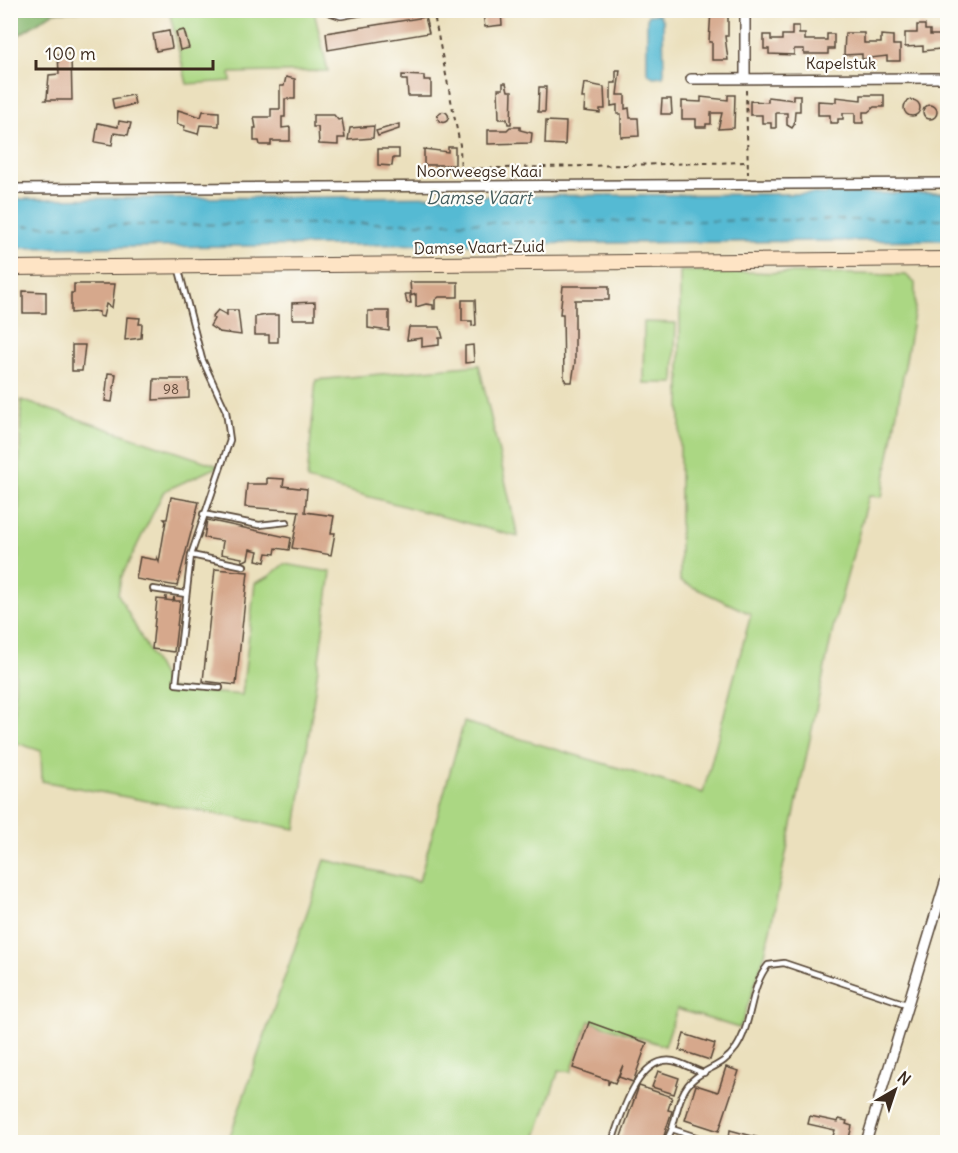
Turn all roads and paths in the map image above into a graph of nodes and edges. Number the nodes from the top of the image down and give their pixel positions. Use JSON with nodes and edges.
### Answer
{"nodes":[{"id":1,"x":329,"y":10,"type":"edge"},
{"id":2,"x":363,"y":10,"type":"edge"},
{"id":3,"x":433,"y":10,"type":"edge"},
{"id":4,"x":746,"y":10,"type":"edge"},
{"id":5,"x":745,"y":78,"type":"junction"},
{"id":6,"x":938,"y":78,"type":"dead end"},
{"id":7,"x":691,"y":79,"type":"dead end"},
{"id":8,"x":948,"y":183,"type":"edge"},
{"id":9,"x":10,"y":189,"type":"edge"},
{"id":10,"x":948,"y":259,"type":"edge"},
{"id":11,"x":178,"y":267,"type":"junction"},
{"id":12,"x":10,"y":268,"type":"edge"},
{"id":13,"x":203,"y":514,"type":"junction"},
{"id":14,"x":287,"y":522,"type":"dead end"},
{"id":15,"x":191,"y":555,"type":"junction"},
{"id":16,"x":244,"y":566,"type":"dead end"},
{"id":17,"x":153,"y":589,"type":"dead end"},
{"id":18,"x":186,"y":594,"type":"junction"},
{"id":19,"x":220,"y":688,"type":"dead end"},
{"id":20,"x":948,"y":873,"type":"edge"},
{"id":21,"x":909,"y":1005,"type":"junction"},
{"id":22,"x":704,"y":1073,"type":"junction"},
{"id":23,"x":672,"y":1129,"type":"junction"},
{"id":24,"x":699,"y":1138,"type":"dead end"},
{"id":25,"x":612,"y":1143,"type":"edge"},
{"id":26,"x":666,"y":1143,"type":"edge"},
{"id":27,"x":866,"y":1143,"type":"edge"}],
"edges":[{"from":1,"to":2,"type":"street"},
{"from":3,"to":5,"type":"path"},
{"from":4,"to":5,"type":"street"},
{"from":5,"to":6,"type":"street","name":"Kapelstuk"},
{"from":5,"to":7,"type":"street","name":"Kapelstuk"},
{"from":8,"to":9,"type":"street","name":"Noorweegse Kaai"},
{"from":10,"to":11,"type":"street","name":"Damse Vaart-Zuid"},
{"from":11,"to":12,"type":"street","name":"Damse Vaart-Zuid"},
{"from":11,"to":13,"type":"lane"},
{"from":13,"to":14,"type":"lane"},
{"from":13,"to":15,"type":"lane"},
{"from":15,"to":16,"type":"lane"},
{"from":15,"to":18,"type":"lane"},
{"from":17,"to":18,"type":"lane"},
{"from":18,"to":19,"type":"lane"},
{"from":20,"to":21,"type":"street"},
{"from":21,"to":22,"type":"lane"},
{"from":21,"to":27,"type":"street"},
{"from":22,"to":23,"type":"lane"},
{"from":22,"to":25,"type":"lane"},
{"from":23,"to":24,"type":"lane"},
{"from":23,"to":26,"type":"lane"}]}
